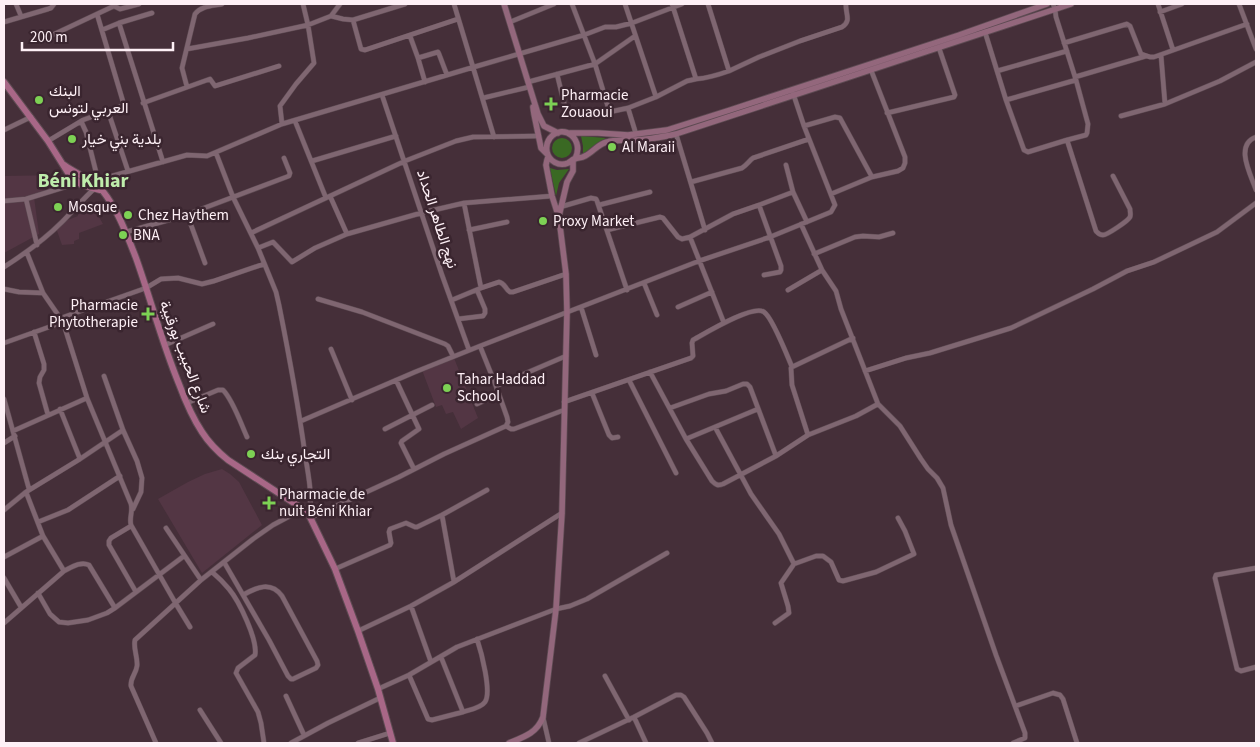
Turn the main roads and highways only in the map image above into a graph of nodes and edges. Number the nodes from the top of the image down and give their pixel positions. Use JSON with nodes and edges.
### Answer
{"nodes":[{"id":1,"x":4,"y":82,"type":"edge"},
{"id":2,"x":64,"y":165,"type":"junction"},
{"id":3,"x":95,"y":186,"type":"junction"},
{"id":4,"x":392,"y":743,"type":"edge"}],
"edges":[{"from":1,"to":2,"type":"main road","name":"شارع الحبيب بورقيبة"},
{"from":2,"to":3,"type":"main road","name":"شارع الحبيب بورقيبة"},
{"from":2,"to":3,"type":"main road","name":"شارع الحبيب بورقيبة"},
{"from":3,"to":4,"type":"main road","name":"شارع الحبيب بورقيبة"}]}
